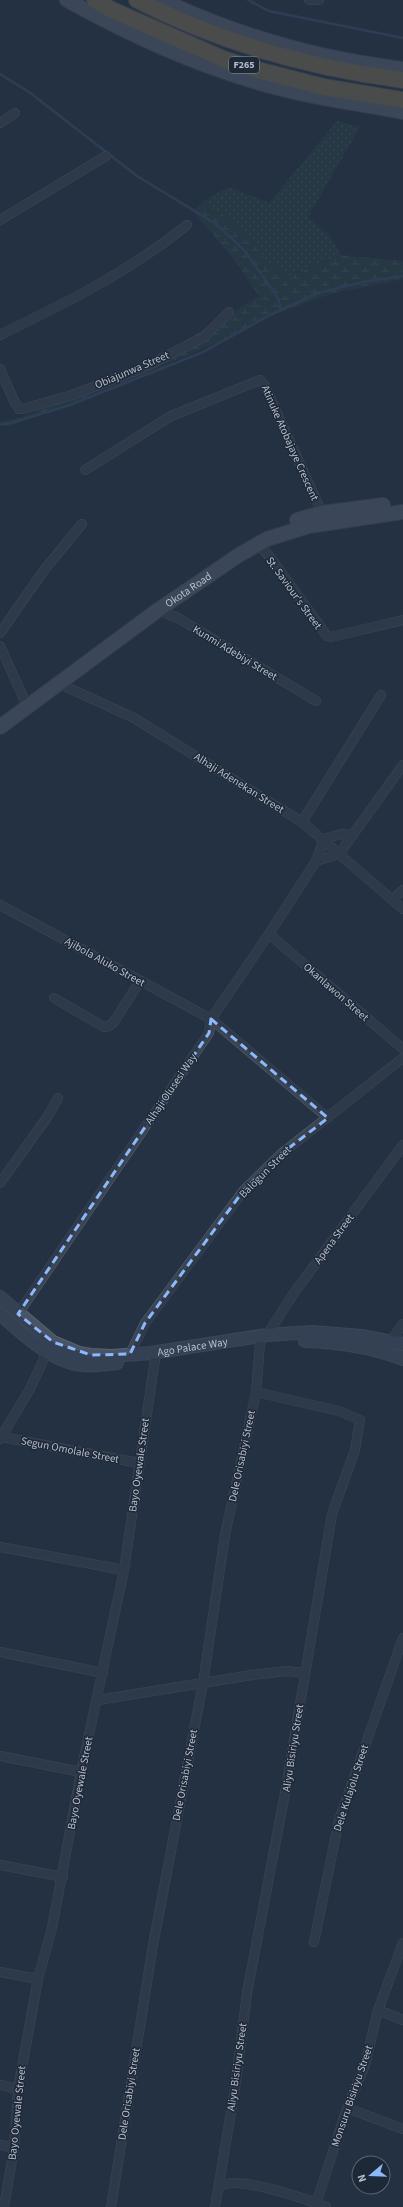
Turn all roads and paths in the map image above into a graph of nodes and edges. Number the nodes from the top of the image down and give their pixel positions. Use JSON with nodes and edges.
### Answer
{"nodes":[{"id":1,"x":67,"y":0,"type":"edge"},
{"id":2,"x":95,"y":0,"type":"edge"},
{"id":3,"x":137,"y":0,"type":"edge"},
{"id":4,"x":162,"y":0,"type":"edge"},
{"id":5,"x":309,"y":0,"type":"edge"},
{"id":6,"x":319,"y":0,"type":"edge"},
{"id":7,"x":403,"y":69,"type":"edge"},
{"id":8,"x":403,"y":80,"type":"edge"},
{"id":9,"x":403,"y":100,"type":"edge"},
{"id":10,"x":403,"y":112,"type":"edge"},
{"id":11,"x":15,"y":113,"type":"dead end"},
{"id":12,"x":0,"y":123,"type":"edge"},
{"id":13,"x":106,"y":156,"type":"dead end"},
{"id":14,"x":0,"y":220,"type":"edge"},
{"id":15,"x":187,"y":225,"type":"dead end"},
{"id":16,"x":229,"y":312,"type":"dead end"},
{"id":17,"x":0,"y":335,"type":"edge"},
{"id":18,"x":0,"y":369,"type":"edge"},
{"id":19,"x":85,"y":470,"type":"dead end"},
{"id":20,"x":403,"y":503,"type":"edge"},
{"id":21,"x":378,"y":511,"type":"junction"},
{"id":22,"x":403,"y":512,"type":"edge"},
{"id":23,"x":322,"y":513,"type":"junction"},
{"id":24,"x":82,"y":524,"type":"dead end"},
{"id":25,"x":258,"y":544,"type":"junction"},
{"id":26,"x":156,"y":608,"type":"junction"},
{"id":27,"x":403,"y":620,"type":"edge"},
{"id":28,"x":0,"y":633,"type":"edge"},
{"id":29,"x":0,"y":646,"type":"edge"},
{"id":30,"x":58,"y":683,"type":"junction"},
{"id":31,"x":381,"y":695,"type":"dead end"},
{"id":32,"x":24,"y":699,"type":"junction"},
{"id":33,"x":316,"y":701,"type":"dead end"},
{"id":34,"x":0,"y":717,"type":"edge"},
{"id":35,"x":0,"y":726,"type":"edge"},
{"id":36,"x":403,"y":765,"type":"edge"},
{"id":37,"x":302,"y":822,"type":"junction"},
{"id":38,"x":353,"y":835,"type":"junction"},
{"id":39,"x":324,"y":840,"type":"junction"},
{"id":40,"x":339,"y":854,"type":"junction"},
{"id":41,"x":316,"y":861,"type":"junction"},
{"id":42,"x":403,"y":890,"type":"edge"},
{"id":43,"x":393,"y":899,"type":"junction"},
{"id":44,"x":0,"y":905,"type":"edge"},
{"id":45,"x":403,"y":909,"type":"edge"},
{"id":46,"x":269,"y":934,"type":"junction"},
{"id":47,"x":140,"y":981,"type":"junction"},
{"id":48,"x":54,"y":998,"type":"dead end"},
{"id":49,"x":211,"y":1019,"type":"junction"},
{"id":50,"x":403,"y":1049,"type":"edge"},
{"id":51,"x":403,"y":1058,"type":"edge"},
{"id":52,"x":58,"y":1098,"type":"dead end"},
{"id":53,"x":328,"y":1118,"type":"junction"},
{"id":54,"x":403,"y":1144,"type":"edge"},
{"id":55,"x":0,"y":1183,"type":"edge"},
{"id":56,"x":0,"y":1297,"type":"edge"},
{"id":57,"x":0,"y":1314,"type":"edge"},
{"id":58,"x":18,"y":1314,"type":"junction"},
{"id":59,"x":403,"y":1324,"type":"edge"},
{"id":60,"x":264,"y":1339,"type":"junction"},
{"id":61,"x":390,"y":1342,"type":"junction"},
{"id":62,"x":403,"y":1344,"type":"edge"},
{"id":63,"x":47,"y":1352,"type":"junction"},
{"id":64,"x":130,"y":1354,"type":"junction"},
{"id":65,"x":155,"y":1359,"type":"junction"},
{"id":66,"x":403,"y":1359,"type":"edge"},
{"id":67,"x":256,"y":1392,"type":"junction"},
{"id":68,"x":1,"y":1438,"type":"edge"},
{"id":69,"x":139,"y":1463,"type":"junction"},
{"id":70,"x":0,"y":1547,"type":"edge"},
{"id":71,"x":124,"y":1570,"type":"junction"},
{"id":72,"x":403,"y":1638,"type":"edge"},
{"id":73,"x":0,"y":1652,"type":"edge"},
{"id":74,"x":305,"y":1673,"type":"junction"},
{"id":75,"x":103,"y":1674,"type":"junction"},
{"id":76,"x":203,"y":1683,"type":"junction"},
{"id":77,"x":98,"y":1700,"type":"junction"},
{"id":78,"x":0,"y":1756,"type":"edge"},
{"id":79,"x":81,"y":1772,"type":"junction"},
{"id":80,"x":0,"y":1864,"type":"edge"},
{"id":81,"x":63,"y":1877,"type":"junction"},
{"id":82,"x":314,"y":1942,"type":"dead end"},
{"id":83,"x":403,"y":1943,"type":"edge"},
{"id":84,"x":0,"y":1972,"type":"edge"},
{"id":85,"x":38,"y":1979,"type":"junction"},
{"id":86,"x":378,"y":2010,"type":"junction"},
{"id":87,"x":403,"y":2020,"type":"edge"},
{"id":88,"x":0,"y":2085,"type":"edge"},
{"id":89,"x":18,"y":2088,"type":"junction"},
{"id":90,"x":347,"y":2108,"type":"junction"},
{"id":91,"x":403,"y":2129,"type":"edge"},
{"id":92,"x":0,"y":2146,"type":"edge"},
{"id":93,"x":14,"y":2148,"type":"junction"},
{"id":94,"x":220,"y":2186,"type":"junction"},
{"id":95,"x":316,"y":2205,"type":"edge"},
{"id":96,"x":4,"y":2207,"type":"edge"},
{"id":97,"x":111,"y":2207,"type":"edge"},
{"id":98,"x":215,"y":2207,"type":"edge"},
{"id":99,"x":326,"y":2207,"type":"edge"}],
"edges":[{"from":1,"to":10,"type":"main road"},
{"from":2,"to":9,"type":"highway","number":"F265"},
{"from":3,"to":8,"type":"highway","number":"F265"},
{"from":4,"to":7,"type":"main road"},
{"from":5,"to":6,"type":"street"},
{"from":11,"to":12,"type":"street"},
{"from":13,"to":14,"type":"street"},
{"from":15,"to":17,"type":"street"},
{"from":16,"to":18,"type":"street","name":"Obiajunwa Street"},
{"from":19,"to":23,"type":"street","name":"Atinuke Atobajaye Crescent"},
{"from":20,"to":21,"type":"main road","name":"Okota Road"},
{"from":21,"to":22,"type":"main road","name":"Okota Road"},
{"from":21,"to":23,"type":"main road","name":"Okota Road"},
{"from":21,"to":25,"type":"main road","name":"Okota Road"},
{"from":23,"to":26,"type":"main road","name":"Okota Road"},
{"from":24,"to":28,"type":"street"},
{"from":25,"to":26,"type":"main road","name":"Okota Road"},
{"from":25,"to":27,"type":"street","name":"St. Saviour's Street"},
{"from":26,"to":30,"type":"main road","name":"Okota Road"},
{"from":26,"to":32,"type":"main road","name":"Okota Road"},
{"from":26,"to":33,"type":"street","name":"Kunmi Adebiyi Street"},
{"from":29,"to":32,"type":"street"},
{"from":30,"to":35,"type":"main road","name":"Okota Road"},
{"from":30,"to":37,"type":"street","name":"Alhaji Adenekan Street"},
{"from":31,"to":37,"type":"street"},
{"from":32,"to":34,"type":"main road","name":"Okota Road"},
{"from":36,"to":38,"type":"street"},
{"from":37,"to":39,"type":"street","name":"Alhaji Adenekan Street"},
{"from":38,"to":39,"type":"street"},
{"from":38,"to":40,"type":"street"},
{"from":39,"to":40,"type":"street","name":"Alhaji Adenekan Street"},
{"from":39,"to":41,"type":"street","name":"Alhaji Olusesi Way"},
{"from":40,"to":41,"type":"street"},
{"from":40,"to":43,"type":"street","name":"Alhaji Adenekan Street"},
{"from":41,"to":46,"type":"street","name":"Alhaji Olusesi Way"},
{"from":42,"to":43,"type":"street"},
{"from":43,"to":45,"type":"street","name":"Alhaji Adenekan Street"},
{"from":44,"to":47,"type":"street","name":"Ajibola Aluko Street"},
{"from":46,"to":49,"type":"street","name":"Alhaji Olusesi Way"},
{"from":46,"to":50,"type":"street","name":"Okanlawon Street"},
{"from":47,"to":48,"type":"street"},
{"from":47,"to":49,"type":"street","name":"Ajibola Aluko Street"},
{"from":49,"to":53,"type":"street","name":"Ajibola Aluko Street"},
{"from":49,"to":58,"type":"street","name":"Alhaji Olusesi Way"},
{"from":51,"to":53,"type":"street","name":"Balogun Street"},
{"from":52,"to":55,"type":"street"},
{"from":53,"to":64,"type":"street","name":"Balogun Street"},
{"from":54,"to":60,"type":"street","name":"Apena Street"},
{"from":56,"to":58,"type":"main road","name":"Ago Palace Way"},
{"from":57,"to":63,"type":"main road","name":"Ago Palace Way"},
{"from":58,"to":64,"type":"main road","name":"Ago Palace Way"},
{"from":59,"to":61,"type":"street"},
{"from":60,"to":61,"type":"main road","name":"Ago Palace Way"},
{"from":60,"to":64,"type":"main road","name":"Ago Palace Way"},
{"from":60,"to":65,"type":"main road","name":"Ago Palace Way"},
{"from":60,"to":66,"type":"main road","name":"Ago Palace Way"},
{"from":60,"to":67,"type":"street","name":"Dele Orisabiyi Street"},
{"from":61,"to":62,"type":"main road","name":"Ago Palace Way"},
{"from":63,"to":65,"type":"main road","name":"Ago Palace Way"},
{"from":63,"to":68,"type":"street"},
{"from":65,"to":69,"type":"street","name":"Bayo Oyewale Street"},
{"from":67,"to":74,"type":"street","name":"Aliyu Bisiriyu Street"},
{"from":67,"to":76,"type":"street","name":"Dele Orisabiyi Street"},
{"from":68,"to":69,"type":"street","name":"Segun Omolale Street"},
{"from":69,"to":71,"type":"street","name":"Bayo Oyewale Street"},
{"from":70,"to":71,"type":"street"},
{"from":71,"to":75,"type":"street","name":"Bayo Oyewale Street"},
{"from":72,"to":82,"type":"street","name":"Dele Kulajolu Street"},
{"from":73,"to":75,"type":"street"},
{"from":74,"to":76,"type":"street"},
{"from":74,"to":94,"type":"street","name":"Aliyu Bisiriyu Street"},
{"from":75,"to":77,"type":"street","name":"Bayo Oyewale Street"},
{"from":76,"to":77,"type":"street"},
{"from":76,"to":97,"type":"street","name":"Dele Orisabiyi Street"},
{"from":77,"to":79,"type":"street","name":"Bayo Oyewale Street"},
{"from":78,"to":79,"type":"street"},
{"from":79,"to":81,"type":"street","name":"Bayo Oyewale Street"},
{"from":80,"to":81,"type":"street"},
{"from":81,"to":85,"type":"street","name":"Bayo Oyewale Street"},
{"from":83,"to":86,"type":"street","name":"Monsuru Bisiriyu Street"},
{"from":84,"to":85,"type":"street"},
{"from":85,"to":89,"type":"street","name":"Bayo Oyewale Street"},
{"from":86,"to":87,"type":"street"},
{"from":86,"to":90,"type":"street","name":"Monsuru Bisiriyu Street"},
{"from":88,"to":89,"type":"street"},
{"from":89,"to":93,"type":"street","name":"Bayo Oyewale Street"},
{"from":90,"to":91,"type":"street"},
{"from":90,"to":95,"type":"street","name":"Monsuru Bisiriyu Street"},
{"from":92,"to":93,"type":"street"},
{"from":93,"to":96,"type":"street","name":"Bayo Oyewale Street"},
{"from":94,"to":95,"type":"street"},
{"from":94,"to":98,"type":"street","name":"Aliyu Bisiriyu Street"},
{"from":95,"to":99,"type":"street"}]}
